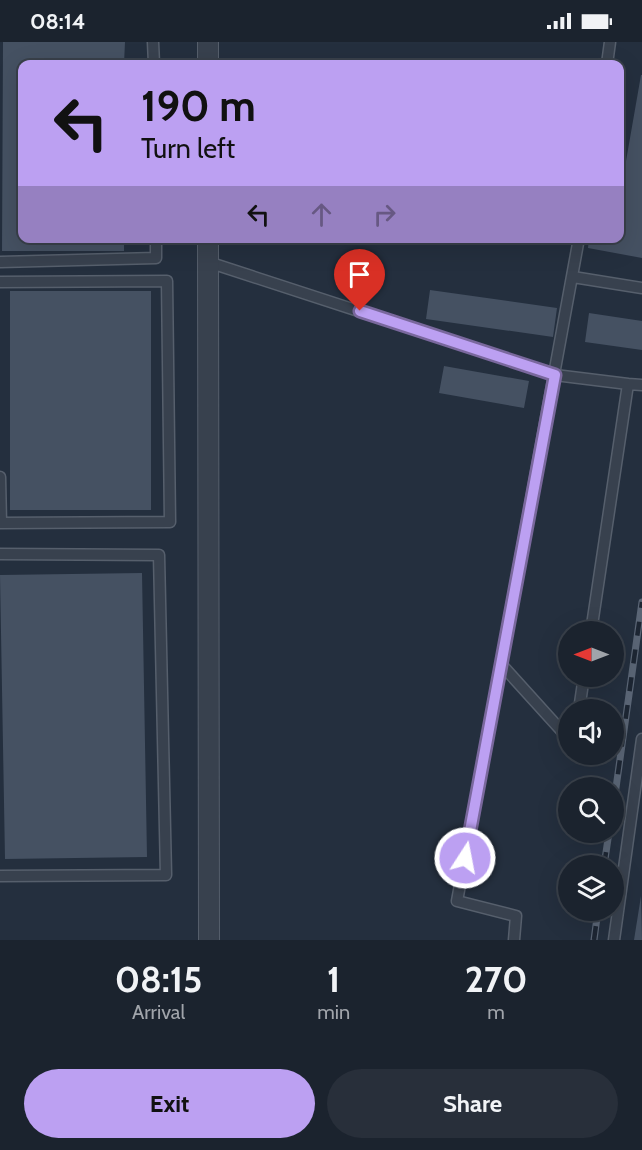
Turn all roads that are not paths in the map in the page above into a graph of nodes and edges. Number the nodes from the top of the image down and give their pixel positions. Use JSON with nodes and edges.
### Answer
{"nodes":[{"id":1,"x":153,"y":42,"type":"edge"},
{"id":2,"x":208,"y":42,"type":"edge"},
{"id":3,"x":610,"y":42,"type":"edge"},
{"id":4,"x":154,"y":60,"type":"edge"},
{"id":5,"x":208,"y":60,"type":"edge"},
{"id":6,"x":608,"y":60,"type":"edge"},
{"id":7,"x":156,"y":243,"type":"edge"},
{"id":8,"x":208,"y":243,"type":"edge"},
{"id":9,"x":578,"y":243,"type":"edge"},
{"id":10,"x":0,"y":262,"type":"edge"},
{"id":11,"x":208,"y":262,"type":"junction"},
{"id":12,"x":573,"y":277,"type":"junction"},
{"id":13,"x":0,"y":282,"type":"edge"},
{"id":14,"x":642,"y":288,"type":"edge"},
{"id":15,"x":555,"y":375,"type":"junction"},
{"id":16,"x":628,"y":384,"type":"junction"},
{"id":17,"x":642,"y":385,"type":"edge"},
{"id":18,"x":0,"y":477,"type":"edge"},
{"id":19,"x":0,"y":523,"type":"edge"},
{"id":20,"x":0,"y":554,"type":"edge"},
{"id":21,"x":593,"y":621,"type":"edge"},
{"id":22,"x":501,"y":664,"type":"junction"},
{"id":23,"x":558,"y":727,"type":"edge"},
{"id":24,"x":642,"y":739,"type":"edge"},
{"id":25,"x":0,"y":876,"type":"edge"},
{"id":26,"x":209,"y":940,"type":"edge"},
{"id":27,"x":514,"y":940,"type":"edge"},
{"id":28,"x":614,"y":940,"type":"edge"}],
"edges":[{"from":1,"to":4,"type":"lane"},
{"from":2,"to":5,"type":"street"},
{"from":3,"to":6,"type":"lane"},
{"from":7,"to":10,"type":"lane"},
{"from":8,"to":11,"type":"street"},
{"from":9,"to":12,"type":"lane"},
{"from":11,"to":15,"type":"lane"},
{"from":11,"to":26,"type":"street"},
{"from":12,"to":14,"type":"lane"},
{"from":12,"to":15,"type":"lane"},
{"from":13,"to":19,"type":"lane"},
{"from":15,"to":16,"type":"lane"},
{"from":15,"to":22,"type":"lane"},
{"from":16,"to":17,"type":"lane"},
{"from":16,"to":21,"type":"lane"},
{"from":18,"to":19,"type":"lane"},
{"from":20,"to":25,"type":"lane"},
{"from":22,"to":23,"type":"lane"},
{"from":22,"to":27,"type":"lane"},
{"from":24,"to":28,"type":"lane"}]}
